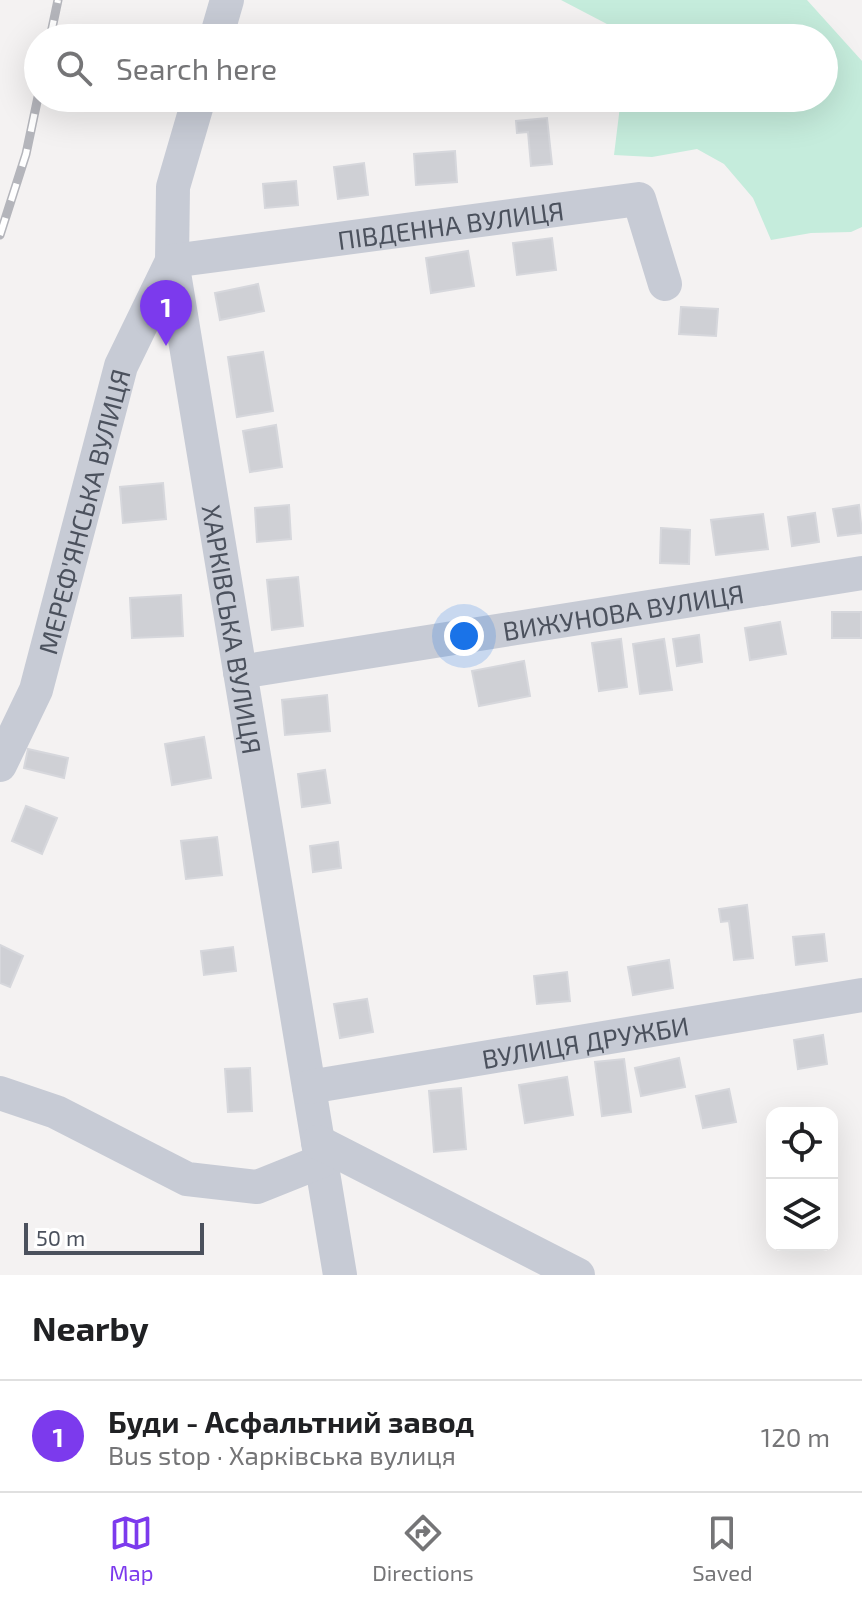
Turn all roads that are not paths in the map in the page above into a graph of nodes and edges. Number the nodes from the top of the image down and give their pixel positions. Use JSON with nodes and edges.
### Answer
{"nodes":[{"id":1,"x":227,"y":0,"type":"edge"},
{"id":2,"x":220,"y":24,"type":"edge"},
{"id":3,"x":195,"y":112,"type":"edge"},
{"id":4,"x":172,"y":261,"type":"junction"},
{"id":5,"x":665,"y":284,"type":"dead end"},
{"id":6,"x":862,"y":573,"type":"edge"},
{"id":7,"x":240,"y":672,"type":"junction"},
{"id":8,"x":0,"y":765,"type":"edge"},
{"id":9,"x":862,"y":995,"type":"edge"},
{"id":10,"x":309,"y":1087,"type":"junction"},
{"id":11,"x":0,"y":1093,"type":"edge"},
{"id":12,"x":320,"y":1152,"type":"junction"},
{"id":13,"x":340,"y":1275,"type":"edge"},
{"id":14,"x":578,"y":1275,"type":"edge"}],
"edges":[{"from":1,"to":2,"type":"street"},
{"from":3,"to":4,"type":"street","name":"ХАРКІВСЬКА ВУЛИЦЯ"},
{"from":4,"to":5,"type":"street","name":"ПІВДЕННА ВУЛИЦЯ"},
{"from":4,"to":7,"type":"street","name":"ХАРКІВСЬКА ВУЛИЦЯ"},
{"from":4,"to":8,"type":"street","name":"МЕРЕФ'ЯНСЬКА ВУЛИЦЯ"},
{"from":6,"to":7,"type":"street","name":"ВИЖУНОВА ВУЛИЦЯ"},
{"from":7,"to":10,"type":"street","name":"ХАРКІВСЬКА ВУЛИЦЯ"},
{"from":9,"to":10,"type":"street","name":"ВУЛИЦЯ ДРУЖБИ"},
{"from":10,"to":12,"type":"street","name":"ХАРКІВСЬКА ВУЛИЦЯ"},
{"from":11,"to":12,"type":"street"},
{"from":12,"to":13,"type":"street","name":"ХАРКІВСЬКА ВУЛИЦЯ"},
{"from":12,"to":14,"type":"street"}]}
